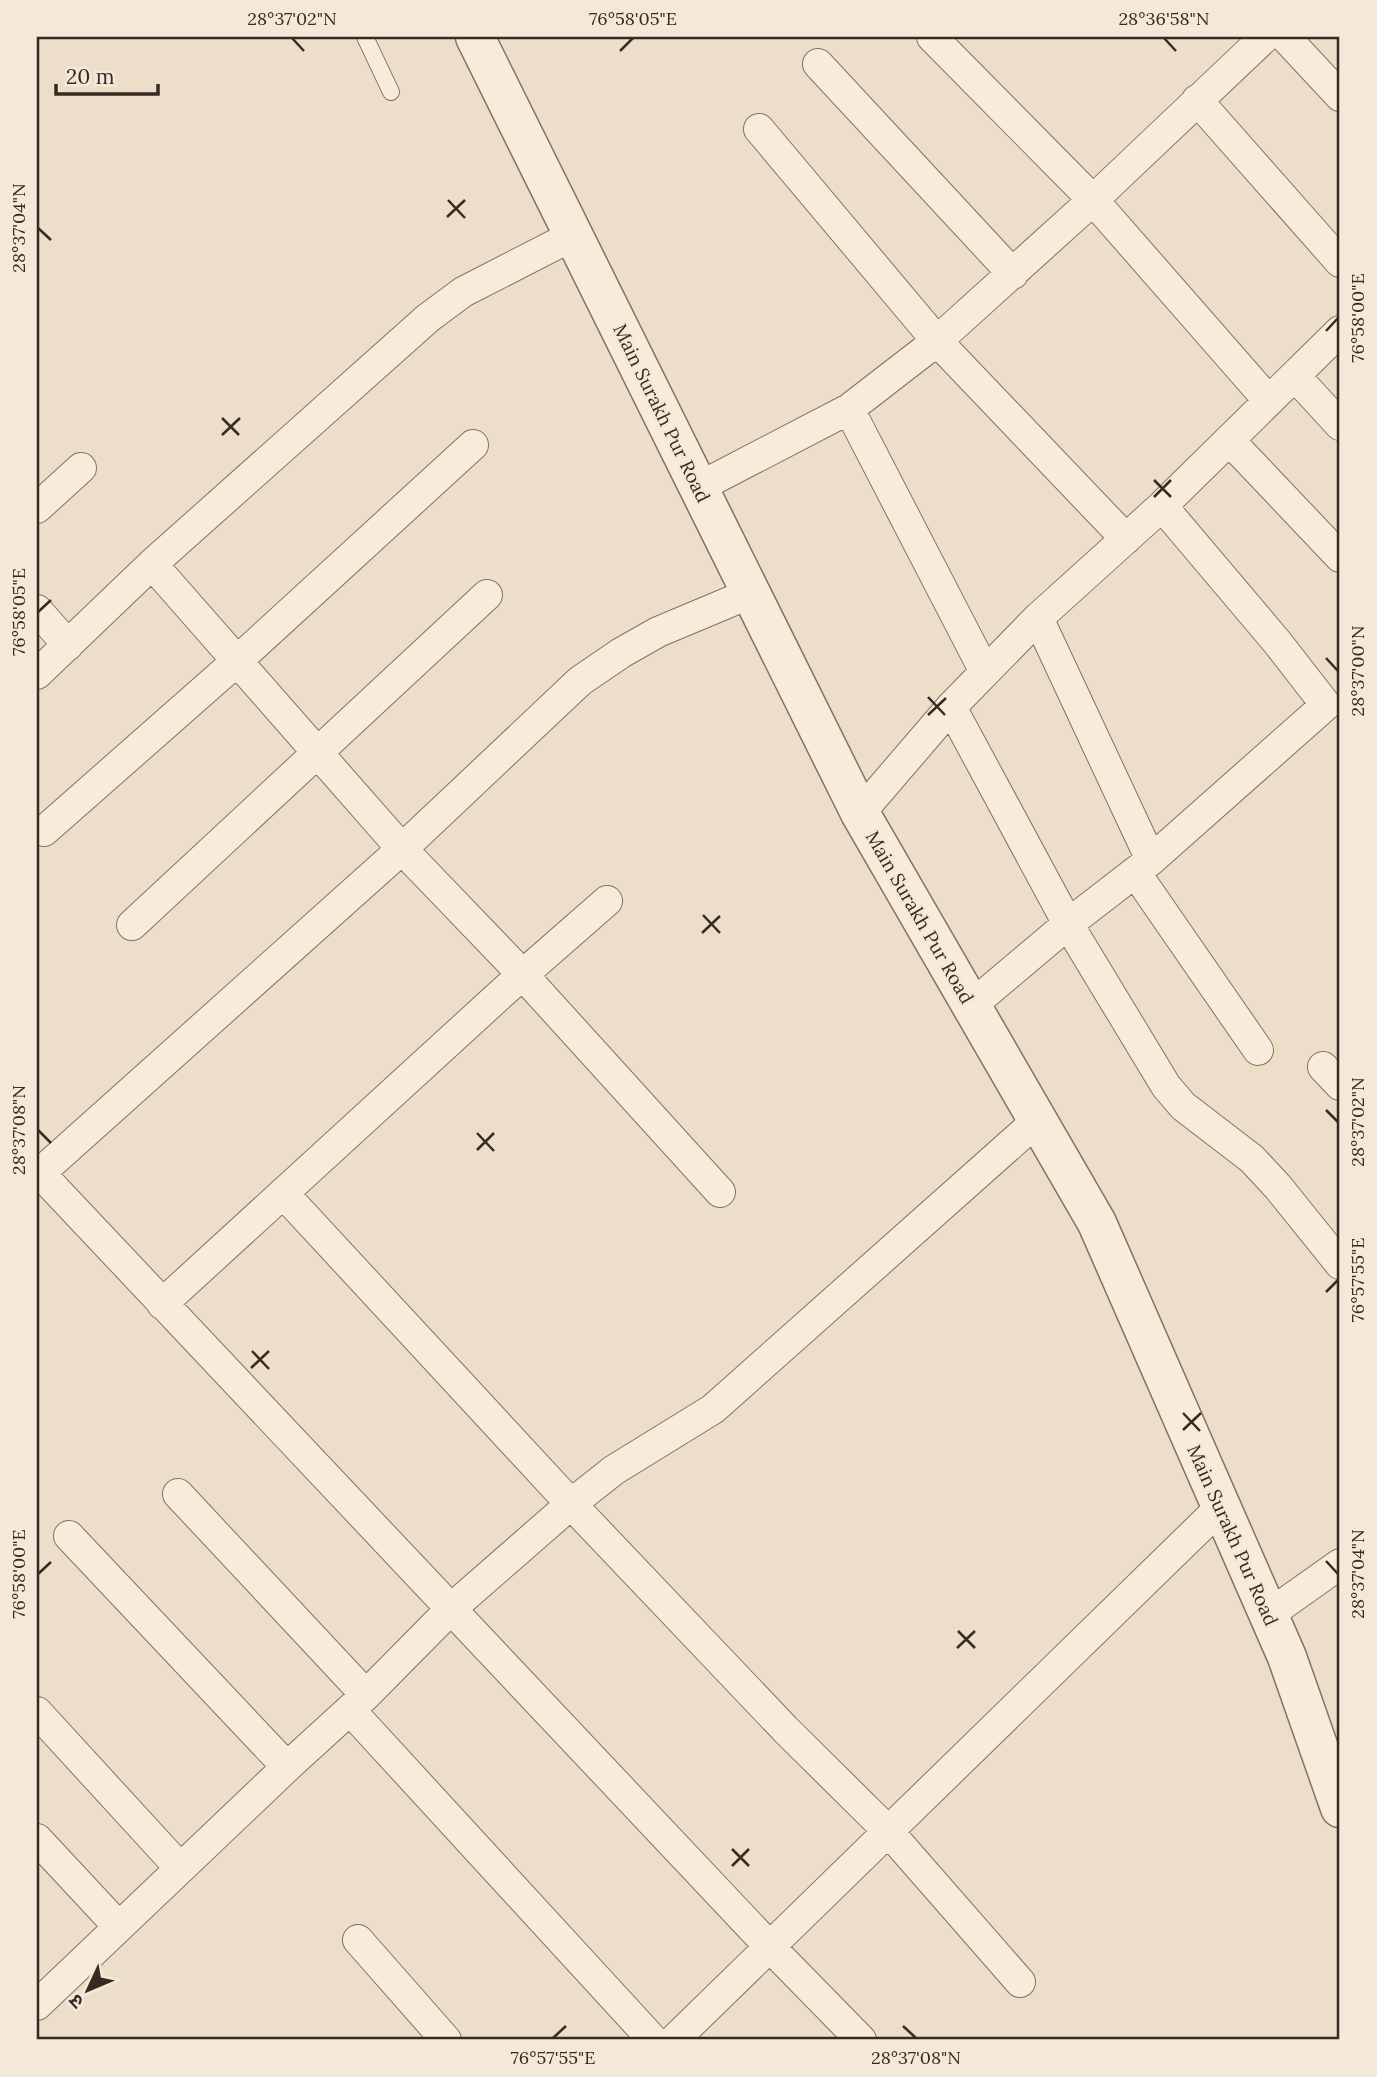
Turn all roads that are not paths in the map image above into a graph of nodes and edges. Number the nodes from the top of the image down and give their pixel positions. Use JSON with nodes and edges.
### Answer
{"nodes":[{"id":1,"x":365,"y":37,"type":"edge"},
{"id":2,"x":932,"y":37,"type":"edge"},
{"id":3,"x":1265,"y":37,"type":"edge"},
{"id":4,"x":1285,"y":37,"type":"edge"},
{"id":5,"x":484,"y":41,"type":"edge"},
{"id":6,"x":818,"y":64,"type":"dead end"},
{"id":7,"x":391,"y":92,"type":"dead end"},
{"id":8,"x":1340,"y":96,"type":"edge"},
{"id":9,"x":1196,"y":100,"type":"junction"},
{"id":10,"x":759,"y":130,"type":"dead end"},
{"id":11,"x":1093,"y":200,"type":"junction"},
{"id":12,"x":574,"y":234,"type":"junction"},
{"id":13,"x":1340,"y":262,"type":"edge"},
{"id":14,"x":1013,"y":274,"type":"junction"},
{"id":15,"x":1340,"y":331,"type":"edge"},
{"id":16,"x":937,"y":341,"type":"junction"},
{"id":17,"x":1295,"y":376,"type":"junction"},
{"id":18,"x":1269,"y":401,"type":"junction"},
{"id":19,"x":849,"y":409,"type":"junction"},
{"id":20,"x":1340,"y":425,"type":"edge"},
{"id":21,"x":1229,"y":440,"type":"junction"},
{"id":22,"x":473,"y":445,"type":"dead end"},
{"id":23,"x":81,"y":468,"type":"dead end"},
{"id":24,"x":699,"y":486,"type":"junction"},
{"id":25,"x":1162,"y":506,"type":"junction"},
{"id":26,"x":37,"y":508,"type":"edge"},
{"id":27,"x":1126,"y":540,"type":"junction"},
{"id":28,"x":1340,"y":557,"type":"edge"},
{"id":29,"x":152,"y":564,"type":"junction"},
{"id":30,"x":751,"y":593,"type":"junction"},
{"id":31,"x":487,"y":595,"type":"dead end"},
{"id":32,"x":37,"y":610,"type":"edge"},
{"id":33,"x":1038,"y":618,"type":"junction"},
{"id":34,"x":68,"y":645,"type":"junction"},
{"id":35,"x":237,"y":661,"type":"junction"},
{"id":36,"x":985,"y":672,"type":"junction"},
{"id":37,"x":37,"y":674,"type":"edge"},
{"id":38,"x":1333,"y":698,"type":"edge"},
{"id":39,"x":951,"y":707,"type":"junction"},
{"id":40,"x":317,"y":752,"type":"junction"},
{"id":41,"x":860,"y":813,"type":"junction"},
{"id":42,"x":44,"y":831,"type":"dead end"},
{"id":43,"x":402,"y":849,"type":"junction"},
{"id":44,"x":1143,"y":866,"type":"junction"},
{"id":45,"x":607,"y":901,"type":"dead end"},
{"id":46,"x":1068,"y":924,"type":"junction"},
{"id":47,"x":132,"y":925,"type":"dead end"},
{"id":48,"x":523,"y":975,"type":"junction"},
{"id":49,"x":972,"y":1005,"type":"junction"},
{"id":50,"x":1258,"y":1050,"type":"dead end"},
{"id":51,"x":1038,"y":1120,"type":"junction"},
{"id":52,"x":38,"y":1172,"type":"edge"},
{"id":53,"x":720,"y":1192,"type":"dead end"},
{"id":54,"x":283,"y":1193,"type":"junction"},
{"id":55,"x":1340,"y":1264,"type":"edge"},
{"id":56,"x":162,"y":1304,"type":"junction"},
{"id":57,"x":178,"y":1494,"type":"dead end"},
{"id":58,"x":571,"y":1504,"type":"junction"},
{"id":59,"x":1221,"y":1507,"type":"junction"},
{"id":60,"x":69,"y":1536,"type":"dead end"},
{"id":61,"x":1340,"y":1564,"type":"edge"},
{"id":62,"x":452,"y":1608,"type":"junction"},
{"id":63,"x":1268,"y":1615,"type":"junction"},
{"id":64,"x":358,"y":1702,"type":"junction"},
{"id":65,"x":37,"y":1712,"type":"edge"},
{"id":66,"x":286,"y":1767,"type":"junction"},
{"id":67,"x":1340,"y":1808,"type":"edge"},
{"id":68,"x":888,"y":1831,"type":"junction"},
{"id":69,"x":37,"y":1839,"type":"edge"},
{"id":70,"x":180,"y":1868,"type":"junction"},
{"id":71,"x":119,"y":1927,"type":"junction"},
{"id":72,"x":358,"y":1940,"type":"dead end"},
{"id":73,"x":769,"y":1947,"type":"junction"},
{"id":74,"x":1020,"y":1982,"type":"dead end"},
{"id":75,"x":37,"y":2005,"type":"edge"},
{"id":76,"x":446,"y":2040,"type":"edge"},
{"id":77,"x":653,"y":2040,"type":"edge"},
{"id":78,"x":674,"y":2040,"type":"edge"},
{"id":79,"x":861,"y":2040,"type":"edge"}],
"edges":[{"from":1,"to":7,"type":"lane"},
{"from":2,"to":11,"type":"street"},
{"from":3,"to":9,"type":"street"},
{"from":4,"to":8,"type":"street"},
{"from":5,"to":12,"type":"street","name":"Main Surakh Pur Road"},
{"from":6,"to":14,"type":"street"},
{"from":9,"to":11,"type":"street"},
{"from":9,"to":13,"type":"street"},
{"from":10,"to":16,"type":"street"},
{"from":11,"to":14,"type":"street"},
{"from":11,"to":18,"type":"street"},
{"from":12,"to":24,"type":"street","name":"Main Surakh Pur Road"},
{"from":12,"to":29,"type":"street"},
{"from":14,"to":16,"type":"street"},
{"from":15,"to":17,"type":"street"},
{"from":16,"to":19,"type":"street"},
{"from":16,"to":27,"type":"street"},
{"from":17,"to":18,"type":"street"},
{"from":17,"to":20,"type":"street"},
{"from":18,"to":21,"type":"street"},
{"from":19,"to":24,"type":"street"},
{"from":19,"to":36,"type":"street"},
{"from":21,"to":25,"type":"street"},
{"from":21,"to":28,"type":"street"},
{"from":22,"to":35,"type":"street"},
{"from":23,"to":26,"type":"street"},
{"from":24,"to":30,"type":"street","name":"Main Surakh Pur Road"},
{"from":25,"to":27,"type":"street"},
{"from":25,"to":38,"type":"street"},
{"from":27,"to":33,"type":"street"},
{"from":29,"to":34,"type":"street"},
{"from":29,"to":35,"type":"street"},
{"from":30,"to":41,"type":"street","name":"Main Surakh Pur Road"},
{"from":30,"to":43,"type":"street"},
{"from":31,"to":40,"type":"street"},
{"from":32,"to":34,"type":"street"},
{"from":33,"to":36,"type":"street"},
{"from":33,"to":44,"type":"street"},
{"from":34,"to":37,"type":"street"},
{"from":35,"to":40,"type":"street"},
{"from":35,"to":42,"type":"street"},
{"from":36,"to":39,"type":"street"},
{"from":38,"to":44,"type":"street"},
{"from":39,"to":41,"type":"street"},
{"from":39,"to":46,"type":"street"},
{"from":40,"to":43,"type":"street"},
{"from":40,"to":47,"type":"street"},
{"from":41,"to":49,"type":"street","name":"Main Surakh Pur Road"},
{"from":43,"to":48,"type":"street"},
{"from":43,"to":52,"type":"street"},
{"from":44,"to":46,"type":"street"},
{"from":44,"to":50,"type":"street"},
{"from":45,"to":48,"type":"street"},
{"from":46,"to":49,"type":"street"},
{"from":46,"to":55,"type":"street"},
{"from":48,"to":53,"type":"street"},
{"from":48,"to":54,"type":"street"},
{"from":49,"to":51,"type":"street","name":"Main Surakh Pur Road"},
{"from":51,"to":58,"type":"street"},
{"from":51,"to":59,"type":"street","name":"Main Surakh Pur Road"},
{"from":52,"to":56,"type":"street"},
{"from":54,"to":56,"type":"street"},
{"from":54,"to":58,"type":"street"},
{"from":56,"to":62,"type":"street"},
{"from":57,"to":64,"type":"street"},
{"from":58,"to":62,"type":"street"},
{"from":58,"to":68,"type":"street"},
{"from":59,"to":63,"type":"street","name":"Main Surakh Pur Road"},
{"from":59,"to":68,"type":"street"},
{"from":60,"to":66,"type":"street"},
{"from":61,"to":63,"type":"street"},
{"from":62,"to":64,"type":"street"},
{"from":62,"to":73,"type":"street"},
{"from":63,"to":67,"type":"street","name":"Main Surakh Pur Road"},
{"from":64,"to":66,"type":"street"},
{"from":64,"to":77,"type":"street"},
{"from":65,"to":70,"type":"street"},
{"from":66,"to":70,"type":"street"},
{"from":68,"to":73,"type":"street"},
{"from":68,"to":74,"type":"street"},
{"from":69,"to":71,"type":"street"},
{"from":70,"to":71,"type":"street"},
{"from":71,"to":75,"type":"street"},
{"from":72,"to":76,"type":"street"},
{"from":73,"to":78,"type":"street"},
{"from":73,"to":79,"type":"street"}]}
